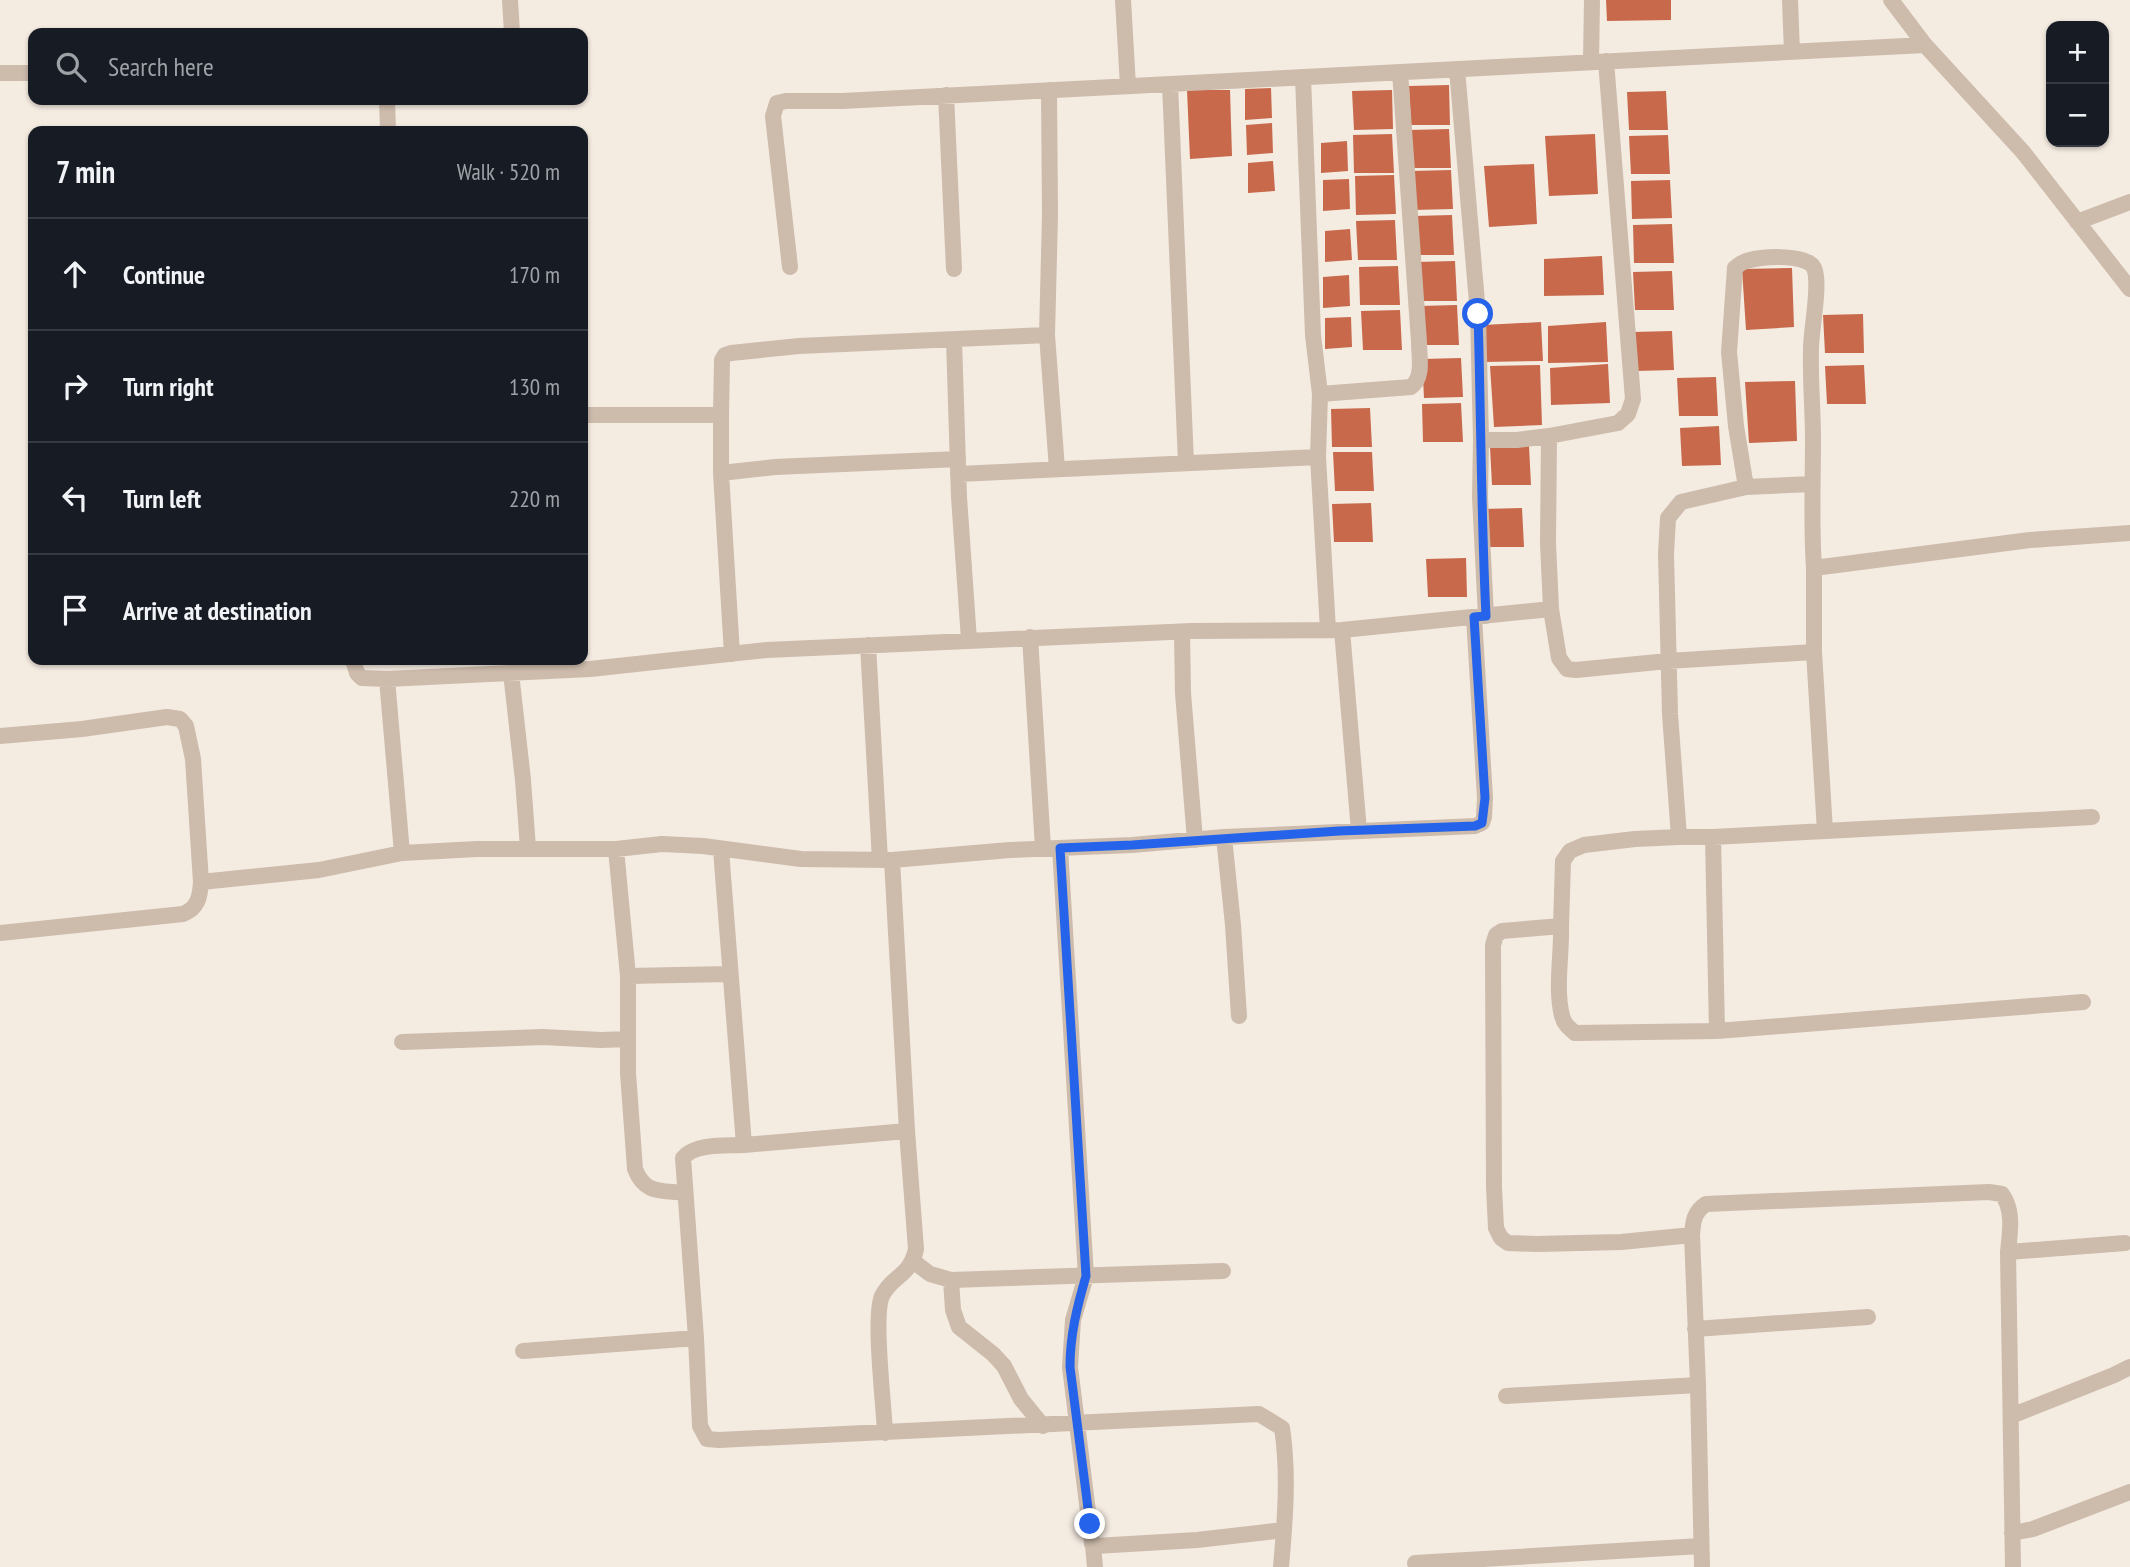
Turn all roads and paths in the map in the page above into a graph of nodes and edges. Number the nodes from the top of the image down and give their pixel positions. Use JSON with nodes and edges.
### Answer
{"nodes":[{"id":1,"x":510,"y":0,"type":"edge"},
{"id":2,"x":1123,"y":0,"type":"edge"},
{"id":3,"x":1592,"y":0,"type":"edge"},
{"id":4,"x":1790,"y":0,"type":"edge"},
{"id":5,"x":1891,"y":0,"type":"edge"},
{"id":6,"x":512,"y":28,"type":"edge"},
{"id":7,"x":1925,"y":45,"type":"junction"},
{"id":8,"x":1792,"y":52,"type":"junction"},
{"id":9,"x":1598,"y":62,"type":"junction"},
{"id":10,"x":1457,"y":69,"type":"junction"},
{"id":11,"x":1400,"y":72,"type":"junction"},
{"id":12,"x":0,"y":73,"type":"edge"},
{"id":13,"x":28,"y":73,"type":"edge"},
{"id":14,"x":1303,"y":77,"type":"junction"},
{"id":15,"x":1170,"y":84,"type":"junction"},
{"id":16,"x":1128,"y":86,"type":"junction"},
{"id":17,"x":1049,"y":90,"type":"junction"},
{"id":18,"x":946,"y":95,"type":"junction"},
{"id":19,"x":387,"y":105,"type":"edge"},
{"id":20,"x":388,"y":126,"type":"edge"},
{"id":21,"x":2130,"y":202,"type":"edge"},
{"id":22,"x":2077,"y":222,"type":"junction"},
{"id":23,"x":790,"y":267,"type":"dead end"},
{"id":24,"x":954,"y":269,"type":"dead end"},
{"id":25,"x":2130,"y":289,"type":"edge"},
{"id":26,"x":1047,"y":335,"type":"junction"},
{"id":27,"x":954,"y":340,"type":"junction"},
{"id":28,"x":1320,"y":394,"type":"junction"},
{"id":29,"x":588,"y":415,"type":"edge"},
{"id":30,"x":721,"y":415,"type":"junction"},
{"id":31,"x":1549,"y":436,"type":"junction"},
{"id":32,"x":1481,"y":440,"type":"junction"},
{"id":33,"x":1318,"y":457,"type":"junction"},
{"id":34,"x":1186,"y":463,"type":"junction"},
{"id":35,"x":958,"y":466,"type":"junction"},
{"id":36,"x":1057,"y":469,"type":"junction"},
{"id":37,"x":721,"y":473,"type":"junction"},
{"id":38,"x":1812,"y":484,"type":"junction"},
{"id":39,"x":1745,"y":487,"type":"junction"},
{"id":40,"x":2130,"y":533,"type":"edge"},
{"id":41,"x":1814,"y":568,"type":"junction"},
{"id":42,"x":1551,"y":609,"type":"junction"},
{"id":43,"x":1480,"y":617,"type":"junction"},
{"id":44,"x":1335,"y":630,"type":"junction"},
{"id":45,"x":1182,"y":632,"type":"junction"},
{"id":46,"x":1030,"y":637,"type":"junction"},
{"id":47,"x":969,"y":640,"type":"junction"},
{"id":48,"x":868,"y":645,"type":"junction"},
{"id":49,"x":1814,"y":652,"type":"junction"},
{"id":50,"x":732,"y":654,"type":"junction"},
{"id":51,"x":1668,"y":661,"type":"junction"},
{"id":52,"x":354,"y":665,"type":"edge"},
{"id":53,"x":511,"y":673,"type":"junction"},
{"id":54,"x":387,"y":679,"type":"junction"},
{"id":55,"x":0,"y":736,"type":"edge"},
{"id":56,"x":2092,"y":817,"type":"dead end"},
{"id":57,"x":1359,"y":831,"type":"junction"},
{"id":58,"x":1825,"y":831,"type":"junction"},
{"id":59,"x":1679,"y":837,"type":"junction"},
{"id":60,"x":1713,"y":837,"type":"junction"},
{"id":61,"x":1224,"y":838,"type":"junction"},
{"id":62,"x":1195,"y":840,"type":"junction"},
{"id":63,"x":528,"y":848,"type":"junction"},
{"id":64,"x":1043,"y":848,"type":"junction"},
{"id":65,"x":1060,"y":848,"type":"junction"},
{"id":66,"x":616,"y":849,"type":"junction"},
{"id":67,"x":721,"y":850,"type":"junction"},
{"id":68,"x":402,"y":853,"type":"junction"},
{"id":69,"x":886,"y":860,"type":"junction"},
{"id":70,"x":201,"y":882,"type":"junction"},
{"id":71,"x":1561,"y":926,"type":"junction"},
{"id":72,"x":0,"y":933,"type":"edge"},
{"id":73,"x":730,"y":974,"type":"junction"},
{"id":74,"x":628,"y":976,"type":"junction"},
{"id":75,"x":2083,"y":1002,"type":"dead end"},
{"id":76,"x":1239,"y":1016,"type":"dead end"},
{"id":77,"x":1717,"y":1031,"type":"junction"},
{"id":78,"x":628,"y":1039,"type":"junction"},
{"id":79,"x":402,"y":1042,"type":"dead end"},
{"id":80,"x":907,"y":1131,"type":"junction"},
{"id":81,"x":744,"y":1145,"type":"junction"},
{"id":82,"x":685,"y":1192,"type":"junction"},
{"id":83,"x":1692,"y":1235,"type":"junction"},
{"id":84,"x":2125,"y":1242,"type":"dead end"},
{"id":85,"x":2008,"y":1252,"type":"junction"},
{"id":86,"x":914,"y":1261,"type":"junction"},
{"id":87,"x":1223,"y":1271,"type":"dead end"},
{"id":88,"x":1086,"y":1276,"type":"junction"},
{"id":89,"x":951,"y":1280,"type":"junction"},
{"id":90,"x":1868,"y":1317,"type":"dead end"},
{"id":91,"x":1695,"y":1329,"type":"junction"},
{"id":92,"x":696,"y":1338,"type":"junction"},
{"id":93,"x":523,"y":1350,"type":"dead end"},
{"id":94,"x":2130,"y":1367,"type":"edge"},
{"id":95,"x":1698,"y":1385,"type":"junction"},
{"id":96,"x":1506,"y":1396,"type":"dead end"},
{"id":97,"x":2011,"y":1416,"type":"junction"},
{"id":98,"x":1078,"y":1424,"type":"junction"},
{"id":99,"x":1042,"y":1426,"type":"junction"},
{"id":100,"x":886,"y":1433,"type":"junction"},
{"id":101,"x":2130,"y":1492,"type":"edge"},
{"id":102,"x":1284,"y":1530,"type":"junction"},
{"id":103,"x":2012,"y":1533,"type":"junction"},
{"id":104,"x":1093,"y":1546,"type":"junction"},
{"id":105,"x":1701,"y":1546,"type":"junction"},
{"id":106,"x":1415,"y":1563,"type":"dead end"},
{"id":107,"x":1094,"y":1567,"type":"edge"},
{"id":108,"x":1281,"y":1567,"type":"edge"},
{"id":109,"x":1702,"y":1567,"type":"edge"},
{"id":110,"x":2013,"y":1567,"type":"edge"}],
"edges":[{"from":1,"to":6,"type":"street"},
{"from":2,"to":16,"type":"street"},
{"from":3,"to":9,"type":"street"},
{"from":4,"to":8,"type":"street"},
{"from":5,"to":7,"type":"street"},
{"from":7,"to":8,"type":"street"},
{"from":7,"to":22,"type":"street"},
{"from":8,"to":9,"type":"street"},
{"from":9,"to":10,"type":"street"},
{"from":9,"to":31,"type":"street"},
{"from":10,"to":11,"type":"street"},
{"from":10,"to":32,"type":"street"},
{"from":11,"to":14,"type":"street"},
{"from":11,"to":28,"type":"street"},
{"from":12,"to":13,"type":"street"},
{"from":14,"to":15,"type":"street"},
{"from":14,"to":28,"type":"street"},
{"from":15,"to":16,"type":"street"},
{"from":15,"to":34,"type":"street"},
{"from":16,"to":17,"type":"street"},
{"from":17,"to":18,"type":"street"},
{"from":17,"to":26,"type":"street"},
{"from":18,"to":23,"type":"street"},
{"from":18,"to":24,"type":"street"},
{"from":19,"to":20,"type":"street"},
{"from":21,"to":22,"type":"street"},
{"from":22,"to":25,"type":"street"},
{"from":26,"to":27,"type":"street"},
{"from":26,"to":36,"type":"street"},
{"from":27,"to":30,"type":"street"},
{"from":27,"to":35,"type":"street"},
{"from":28,"to":33,"type":"street"},
{"from":29,"to":30,"type":"street"},
{"from":30,"to":37,"type":"street"},
{"from":31,"to":32,"type":"street"},
{"from":31,"to":42,"type":"street"},
{"from":32,"to":43,"type":"street"},
{"from":33,"to":34,"type":"street"},
{"from":33,"to":44,"type":"street"},
{"from":34,"to":36,"type":"street"},
{"from":35,"to":36,"type":"street"},
{"from":35,"to":37,"type":"street"},
{"from":35,"to":47,"type":"street"},
{"from":37,"to":50,"type":"street"},
{"from":38,"to":39,"type":"street"},
{"from":38,"to":39,"type":"street"},
{"from":38,"to":41,"type":"street"},
{"from":39,"to":51,"type":"street"},
{"from":40,"to":41,"type":"street"},
{"from":41,"to":49,"type":"street"},
{"from":42,"to":43,"type":"street"},
{"from":42,"to":51,"type":"street"},
{"from":43,"to":44,"type":"street"},
{"from":43,"to":57,"type":"street"},
{"from":44,"to":45,"type":"street"},
{"from":44,"to":57,"type":"street"},
{"from":45,"to":46,"type":"street"},
{"from":45,"to":62,"type":"street"},
{"from":46,"to":47,"type":"street"},
{"from":46,"to":64,"type":"street"},
{"from":47,"to":48,"type":"street"},
{"from":48,"to":50,"type":"street"},
{"from":48,"to":69,"type":"street"},
{"from":49,"to":51,"type":"street"},
{"from":49,"to":58,"type":"street"},
{"from":50,"to":53,"type":"street"},
{"from":51,"to":59,"type":"street"},
{"from":52,"to":54,"type":"street"},
{"from":53,"to":54,"type":"street"},
{"from":53,"to":63,"type":"street"},
{"from":54,"to":68,"type":"street"},
{"from":55,"to":70,"type":"street"},
{"from":56,"to":58,"type":"street"},
{"from":57,"to":61,"type":"street"},
{"from":58,"to":60,"type":"street"},
{"from":59,"to":60,"type":"street"},
{"from":59,"to":71,"type":"street"},
{"from":60,"to":77,"type":"street"},
{"from":61,"to":62,"type":"street"},
{"from":61,"to":76,"type":"street"},
{"from":62,"to":65,"type":"street"},
{"from":63,"to":66,"type":"street"},
{"from":63,"to":68,"type":"street"},
{"from":64,"to":65,"type":"street"},
{"from":64,"to":69,"type":"street"},
{"from":65,"to":88,"type":"street"},
{"from":66,"to":67,"type":"street"},
{"from":66,"to":74,"type":"street"},
{"from":67,"to":69,"type":"street"},
{"from":67,"to":73,"type":"street"},
{"from":68,"to":70,"type":"street"},
{"from":69,"to":80,"type":"street"},
{"from":70,"to":72,"type":"street"},
{"from":71,"to":77,"type":"street"},
{"from":71,"to":83,"type":"street"},
{"from":73,"to":74,"type":"street"},
{"from":73,"to":81,"type":"street"},
{"from":74,"to":78,"type":"street"},
{"from":75,"to":77,"type":"street"},
{"from":78,"to":79,"type":"street"},
{"from":78,"to":82,"type":"street"},
{"from":80,"to":81,"type":"street"},
{"from":80,"to":86,"type":"street"},
{"from":81,"to":82,"type":"street"},
{"from":82,"to":92,"type":"street"},
{"from":83,"to":85,"type":"street"},
{"from":83,"to":91,"type":"street"},
{"from":84,"to":85,"type":"street"},
{"from":85,"to":97,"type":"street"},
{"from":86,"to":89,"type":"street"},
{"from":86,"to":100,"type":"street"},
{"from":87,"to":88,"type":"street"},
{"from":88,"to":89,"type":"street"},
{"from":88,"to":98,"type":"street"},
{"from":89,"to":99,"type":"street"},
{"from":90,"to":91,"type":"street"},
{"from":91,"to":95,"type":"street"},
{"from":92,"to":93,"type":"street"},
{"from":92,"to":100,"type":"street"},
{"from":94,"to":97,"type":"street"},
{"from":95,"to":96,"type":"street"},
{"from":95,"to":105,"type":"street"},
{"from":97,"to":103,"type":"street"},
{"from":98,"to":99,"type":"street"},
{"from":98,"to":102,"type":"street"},
{"from":98,"to":104,"type":"street"},
{"from":99,"to":100,"type":"street"},
{"from":101,"to":103,"type":"street"},
{"from":102,"to":104,"type":"street"},
{"from":102,"to":108,"type":"street"},
{"from":103,"to":110,"type":"street"},
{"from":104,"to":107,"type":"street"},
{"from":105,"to":106,"type":"street"},
{"from":105,"to":109,"type":"street"}]}
